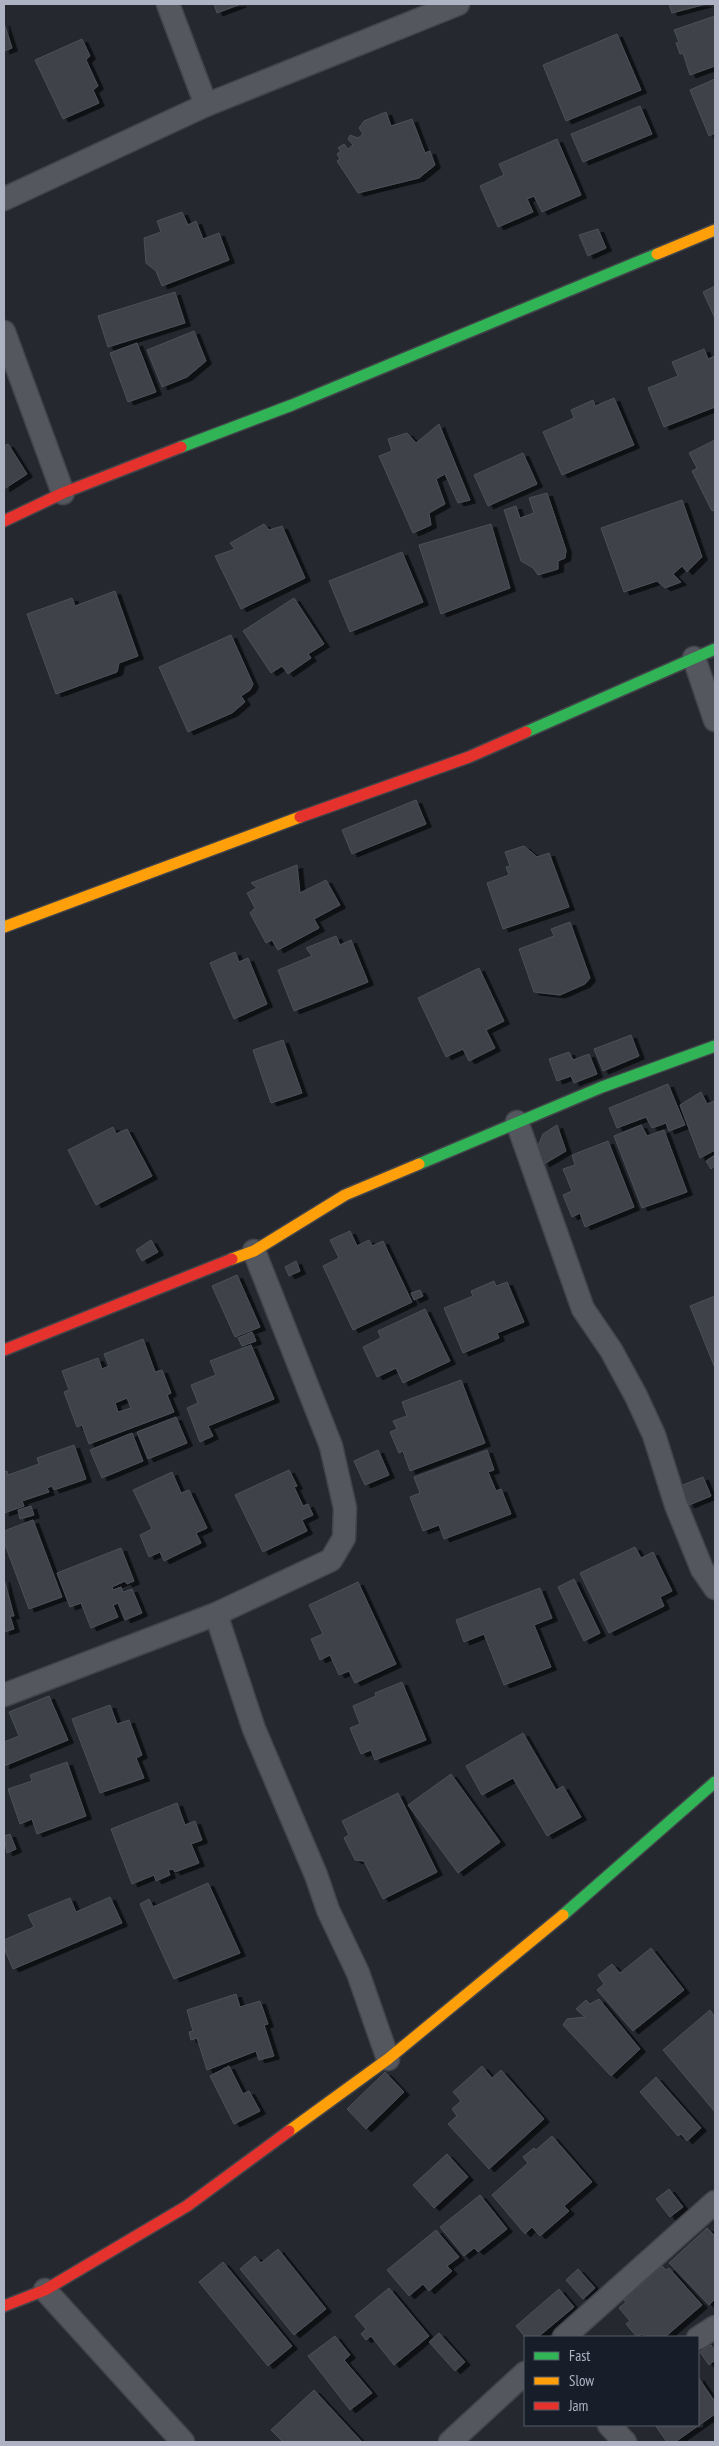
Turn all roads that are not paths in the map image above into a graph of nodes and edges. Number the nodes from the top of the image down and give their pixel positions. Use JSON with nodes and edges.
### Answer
{"nodes":[{"id":1,"x":168,"y":4,"type":"edge"},
{"id":2,"x":458,"y":4,"type":"edge"},
{"id":3,"x":206,"y":105,"type":"junction"},
{"id":4,"x":4,"y":199,"type":"edge"},
{"id":5,"x":715,"y":230,"type":"edge"},
{"id":6,"x":4,"y":332,"type":"edge"},
{"id":7,"x":63,"y":493,"type":"junction"},
{"id":8,"x":4,"y":521,"type":"edge"},
{"id":9,"x":715,"y":649,"type":"edge"},
{"id":10,"x":694,"y":658,"type":"junction"},
{"id":11,"x":715,"y":720,"type":"edge"},
{"id":12,"x":4,"y":927,"type":"edge"},
{"id":13,"x":715,"y":1046,"type":"edge"},
{"id":14,"x":517,"y":1122,"type":"junction"},
{"id":15,"x":254,"y":1251,"type":"junction"},
{"id":16,"x":4,"y":1350,"type":"edge"},
{"id":17,"x":715,"y":1588,"type":"edge"},
{"id":18,"x":216,"y":1614,"type":"junction"},
{"id":19,"x":4,"y":1695,"type":"edge"},
{"id":20,"x":715,"y":1782,"type":"edge"},
{"id":21,"x":388,"y":2060,"type":"junction"},
{"id":22,"x":715,"y":2202,"type":"edge"},
{"id":23,"x":45,"y":2290,"type":"junction"},
{"id":24,"x":4,"y":2306,"type":"edge"},
{"id":25,"x":715,"y":2327,"type":"edge"},
{"id":26,"x":565,"y":2336,"type":"edge"},
{"id":27,"x":699,"y":2337,"type":"edge"},
{"id":28,"x":524,"y":2374,"type":"edge"},
{"id":29,"x":610,"y":2426,"type":"edge"},
{"id":30,"x":183,"y":2442,"type":"edge"},
{"id":31,"x":450,"y":2442,"type":"edge"},
{"id":32,"x":625,"y":2442,"type":"edge"}],
"edges":[{"from":1,"to":3,"type":"street"},
{"from":2,"to":3,"type":"street"},
{"from":3,"to":4,"type":"street"},
{"from":5,"to":7,"type":"street"},
{"from":6,"to":7,"type":"street"},
{"from":7,"to":8,"type":"street"},
{"from":9,"to":10,"type":"street"},
{"from":10,"to":11,"type":"street"},
{"from":10,"to":12,"type":"street"},
{"from":13,"to":14,"type":"street"},
{"from":14,"to":15,"type":"street"},
{"from":14,"to":17,"type":"street"},
{"from":15,"to":16,"type":"street"},
{"from":15,"to":18,"type":"street"},
{"from":18,"to":19,"type":"street"},
{"from":18,"to":21,"type":"street"},
{"from":20,"to":21,"type":"street"},
{"from":21,"to":23,"type":"street"},
{"from":22,"to":26,"type":"street"},
{"from":23,"to":24,"type":"street"},
{"from":23,"to":30,"type":"street"},
{"from":25,"to":27,"type":"street"},
{"from":28,"to":31,"type":"street"},
{"from":29,"to":32,"type":"street"}]}
